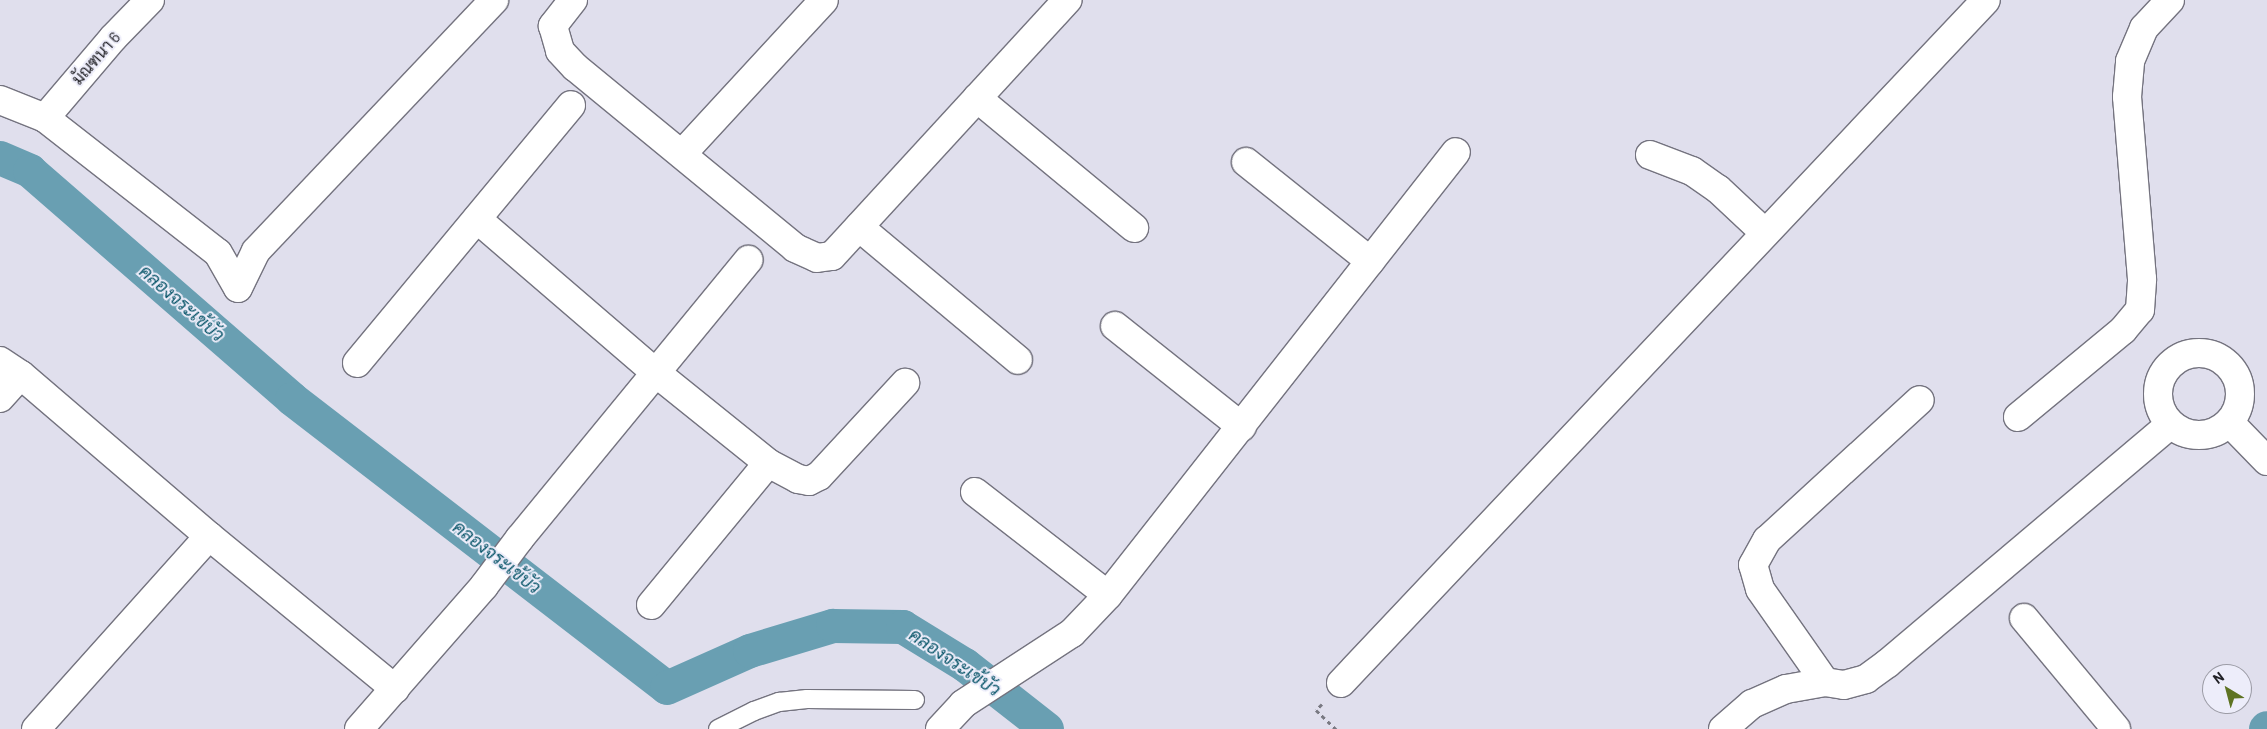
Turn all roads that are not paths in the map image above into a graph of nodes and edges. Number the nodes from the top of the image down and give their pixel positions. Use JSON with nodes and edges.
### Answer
{"nodes":[{"id":1,"x":150,"y":0,"type":"edge"},
{"id":2,"x":494,"y":0,"type":"edge"},
{"id":3,"x":573,"y":0,"type":"edge"},
{"id":4,"x":824,"y":0,"type":"edge"},
{"id":5,"x":1067,"y":0,"type":"edge"},
{"id":6,"x":1986,"y":0,"type":"edge"},
{"id":7,"x":2170,"y":0,"type":"edge"},
{"id":8,"x":977,"y":98,"type":"junction"},
{"id":9,"x":0,"y":100,"type":"edge"},
{"id":10,"x":571,"y":105,"type":"dead end"},
{"id":11,"x":45,"y":118,"type":"junction"},
{"id":12,"x":1456,"y":152,"type":"dead end"},
{"id":13,"x":682,"y":154,"type":"junction"},
{"id":14,"x":1650,"y":155,"type":"dead end"},
{"id":15,"x":1246,"y":162,"type":"dead end"},
{"id":16,"x":477,"y":219,"type":"junction"},
{"id":17,"x":859,"y":227,"type":"junction"},
{"id":18,"x":1134,"y":228,"type":"dead end"},
{"id":19,"x":1765,"y":233,"type":"junction"},
{"id":20,"x":748,"y":260,"type":"dead end"},
{"id":21,"x":1370,"y":261,"type":"junction"},
{"id":22,"x":1115,"y":326,"type":"dead end"},
{"id":23,"x":1018,"y":360,"type":"dead end"},
{"id":24,"x":357,"y":363,"type":"dead end"},
{"id":25,"x":10,"y":368,"type":"edge"},
{"id":26,"x":655,"y":372,"type":"junction"},
{"id":27,"x":905,"y":383,"type":"dead end"},
{"id":28,"x":0,"y":398,"type":"edge"},
{"id":29,"x":1920,"y":400,"type":"dead end"},
{"id":30,"x":2018,"y":417,"type":"dead end"},
{"id":31,"x":2230,"y":423,"type":"junction"},
{"id":32,"x":2170,"y":425,"type":"junction"},
{"id":33,"x":1242,"y":427,"type":"junction"},
{"id":34,"x":2267,"y":461,"type":"edge"},
{"id":35,"x":768,"y":463,"type":"junction"},
{"id":36,"x":975,"y":492,"type":"dead end"},
{"id":37,"x":209,"y":536,"type":"junction"},
{"id":38,"x":1108,"y":595,"type":"junction"},
{"id":39,"x":651,"y":605,"type":"dead end"},
{"id":40,"x":2024,"y":618,"type":"dead end"},
{"id":41,"x":1825,"y":682,"type":"junction"},
{"id":42,"x":1341,"y":683,"type":"dead end"},
{"id":43,"x":395,"y":689,"type":"junction"},
{"id":44,"x":915,"y":700,"type":"dead end"},
{"id":45,"x":36,"y":729,"type":"edge"},
{"id":46,"x":360,"y":729,"type":"edge"},
{"id":47,"x":718,"y":729,"type":"edge"},
{"id":48,"x":940,"y":729,"type":"edge"},
{"id":49,"x":1723,"y":729,"type":"edge"},
{"id":50,"x":2116,"y":729,"type":"edge"}],
"edges":[{"from":1,"to":11,"type":"street","name":"มัณฑนา 6"},
{"from":2,"to":11,"type":"street"},
{"from":3,"to":13,"type":"street"},
{"from":4,"to":13,"type":"street"},
{"from":5,"to":8,"type":"street"},
{"from":6,"to":19,"type":"street"},
{"from":7,"to":30,"type":"street"},
{"from":8,"to":17,"type":"street"},
{"from":8,"to":18,"type":"street"},
{"from":9,"to":11,"type":"street"},
{"from":10,"to":16,"type":"street"},
{"from":12,"to":21,"type":"street"},
{"from":13,"to":17,"type":"street"},
{"from":14,"to":19,"type":"street"},
{"from":15,"to":21,"type":"street"},
{"from":16,"to":24,"type":"street"},
{"from":16,"to":26,"type":"street"},
{"from":17,"to":23,"type":"street"},
{"from":19,"to":42,"type":"street"},
{"from":20,"to":26,"type":"street"},
{"from":21,"to":33,"type":"street"},
{"from":22,"to":33,"type":"street"},
{"from":25,"to":28,"type":"street"},
{"from":25,"to":37,"type":"street"},
{"from":26,"to":35,"type":"street"},
{"from":26,"to":43,"type":"street"},
{"from":27,"to":35,"type":"street"},
{"from":29,"to":41,"type":"street"},
{"from":31,"to":32,"type":"street"},
{"from":31,"to":32,"type":"street"},
{"from":31,"to":34,"type":"street"},
{"from":32,"to":41,"type":"street"},
{"from":33,"to":38,"type":"street"},
{"from":35,"to":39,"type":"street"},
{"from":36,"to":38,"type":"street"},
{"from":37,"to":43,"type":"street"},
{"from":37,"to":45,"type":"street"},
{"from":38,"to":48,"type":"street"},
{"from":40,"to":50,"type":"street"},
{"from":41,"to":49,"type":"street"},
{"from":43,"to":46,"type":"street"},
{"from":44,"to":47,"type":"lane"}]}
